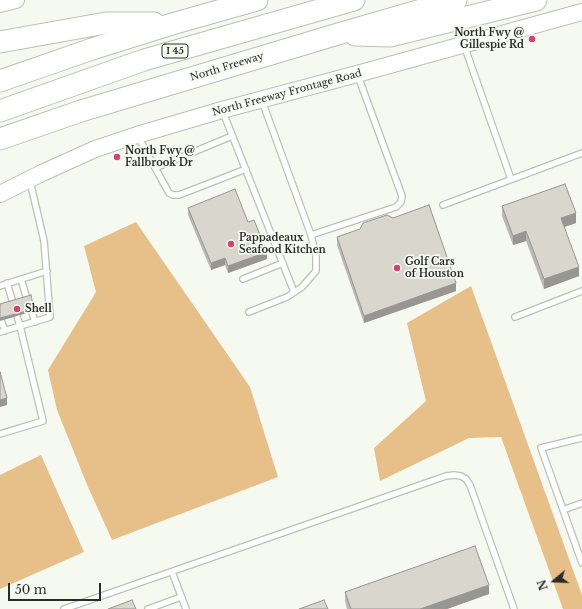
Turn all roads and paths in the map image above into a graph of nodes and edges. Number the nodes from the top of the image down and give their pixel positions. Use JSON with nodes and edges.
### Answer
{"nodes":[{"id":1,"x":16,"y":0,"type":"edge"},
{"id":2,"x":257,"y":0,"type":"edge"},
{"id":3,"x":354,"y":0,"type":"edge"},
{"id":4,"x":456,"y":0,"type":"edge"},
{"id":5,"x":536,"y":0,"type":"edge"},
{"id":6,"x":0,"y":4,"type":"edge"},
{"id":7,"x":582,"y":12,"type":"edge"},
{"id":8,"x":172,"y":24,"type":"junction"},
{"id":9,"x":338,"y":34,"type":"junction"},
{"id":10,"x":0,"y":42,"type":"edge"},
{"id":11,"x":464,"y":45,"type":"junction"},
{"id":12,"x":357,"y":74,"type":"junction"},
{"id":13,"x":0,"y":81,"type":"edge"},
{"id":14,"x":262,"y":99,"type":"junction"},
{"id":15,"x":222,"y":110,"type":"junction"},
{"id":16,"x":0,"y":111,"type":"edge"},
{"id":17,"x":137,"y":135,"type":"junction"},
{"id":18,"x":232,"y":136,"type":"junction"},
{"id":19,"x":0,"y":140,"type":"edge"},
{"id":20,"x":582,"y":153,"type":"edge"},
{"id":21,"x":155,"y":168,"type":"junction"},
{"id":22,"x":246,"y":169,"type":"junction"},
{"id":23,"x":30,"y":179,"type":"junction"},
{"id":24,"x":511,"y":179,"type":"junction"},
{"id":25,"x":0,"y":194,"type":"edge"},
{"id":26,"x":443,"y":204,"type":"dead end"},
{"id":27,"x":311,"y":235,"type":"junction"},
{"id":28,"x":283,"y":263,"type":"junction"},
{"id":29,"x":46,"y":271,"type":"junction"},
{"id":30,"x":243,"y":278,"type":"dead end"},
{"id":31,"x":21,"y":279,"type":"junction"},
{"id":32,"x":7,"y":283,"type":"junction"},
{"id":33,"x":0,"y":286,"type":"edge"},
{"id":34,"x":582,"y":291,"type":"edge"},
{"id":35,"x":294,"y":292,"type":"junction"},
{"id":36,"x":27,"y":299,"type":"edge"},
{"id":37,"x":13,"y":303,"type":"edge"},
{"id":38,"x":32,"y":312,"type":"edge"},
{"id":39,"x":249,"y":312,"type":"dead end"},
{"id":40,"x":17,"y":316,"type":"edge"},
{"id":41,"x":515,"y":317,"type":"dead end"},
{"id":42,"x":1,"y":320,"type":"edge"},
{"id":43,"x":34,"y":322,"type":"junction"},
{"id":44,"x":20,"y":326,"type":"junction"},
{"id":45,"x":2,"y":332,"type":"edge"},
{"id":46,"x":0,"y":434,"type":"edge"},
{"id":47,"x":582,"y":438,"type":"edge"},
{"id":48,"x":582,"y":503,"type":"edge"},
{"id":49,"x":563,"y":510,"type":"junction"},
{"id":50,"x":582,"y":563,"type":"edge"},
{"id":51,"x":172,"y":572,"type":"junction"},
{"id":52,"x":181,"y":597,"type":"junction"},
{"id":53,"x":64,"y":609,"type":"edge"},
{"id":54,"x":148,"y":609,"type":"edge"},
{"id":55,"x":186,"y":609,"type":"edge"},
{"id":56,"x":514,"y":609,"type":"edge"}],
"edges":[{"from":1,"to":6,"type":"main road"},
{"from":2,"to":8,"type":"highway"},
{"from":3,"to":16,"type":"highway","number":"I 45"},
{"from":4,"to":9,"type":"highway","name":"North Freeway"},
{"from":5,"to":9,"type":"highway"},
{"from":7,"to":11,"type":"main road","name":"North Freeway Frontage Road"},
{"from":8,"to":10,"type":"highway"},
{"from":8,"to":13,"type":"highway"},
{"from":9,"to":19,"type":"highway","name":"North Freeway"},
{"from":11,"to":12,"type":"main road","name":"North Freeway Frontage Road"},
{"from":11,"to":24,"type":"lane"},
{"from":12,"to":14,"type":"main road","name":"North Freeway Frontage Road"},
{"from":12,"to":27,"type":"lane"},
{"from":14,"to":15,"type":"main road","name":"North Freeway Frontage Road"},
{"from":14,"to":27,"type":"lane"},
{"from":15,"to":17,"type":"main road","name":"North Freeway Frontage Road"},
{"from":15,"to":18,"type":"lane"},
{"from":17,"to":21,"type":"lane"},
{"from":17,"to":23,"type":"main road","name":"North Freeway Frontage Road"},
{"from":18,"to":21,"type":"lane"},
{"from":18,"to":22,"type":"lane"},
{"from":20,"to":24,"type":"lane"},
{"from":21,"to":22,"type":"lane"},
{"from":22,"to":28,"type":"lane"},
{"from":23,"to":25,"type":"main road","name":"North Freeway Frontage Road"},
{"from":23,"to":29,"type":"lane"},
{"from":24,"to":26,"type":"lane"},
{"from":27,"to":35,"type":"lane"},
{"from":28,"to":30,"type":"lane"},
{"from":28,"to":35,"type":"lane"},
{"from":29,"to":31,"type":"lane"},
{"from":29,"to":43,"type":"lane"},
{"from":31,"to":32,"type":"lane"},
{"from":31,"to":36,"type":"lane"},
{"from":32,"to":33,"type":"lane"},
{"from":32,"to":37,"type":"lane"},
{"from":34,"to":41,"type":"lane"},
{"from":35,"to":39,"type":"lane"},
{"from":38,"to":43,"type":"lane"},
{"from":40,"to":44,"type":"lane"},
{"from":42,"to":45,"type":"lane"},
{"from":43,"to":44,"type":"lane"},
{"from":44,"to":45,"type":"lane"},
{"from":44,"to":46,"type":"lane"},
{"from":47,"to":49,"type":"lane"},
{"from":48,"to":49,"type":"lane"},
{"from":49,"to":50,"type":"lane"},
{"from":51,"to":52,"type":"lane"},
{"from":51,"to":53,"type":"lane"},
{"from":51,"to":56,"type":"lane"},
{"from":52,"to":54,"type":"lane"},
{"from":52,"to":55,"type":"lane"}]}
